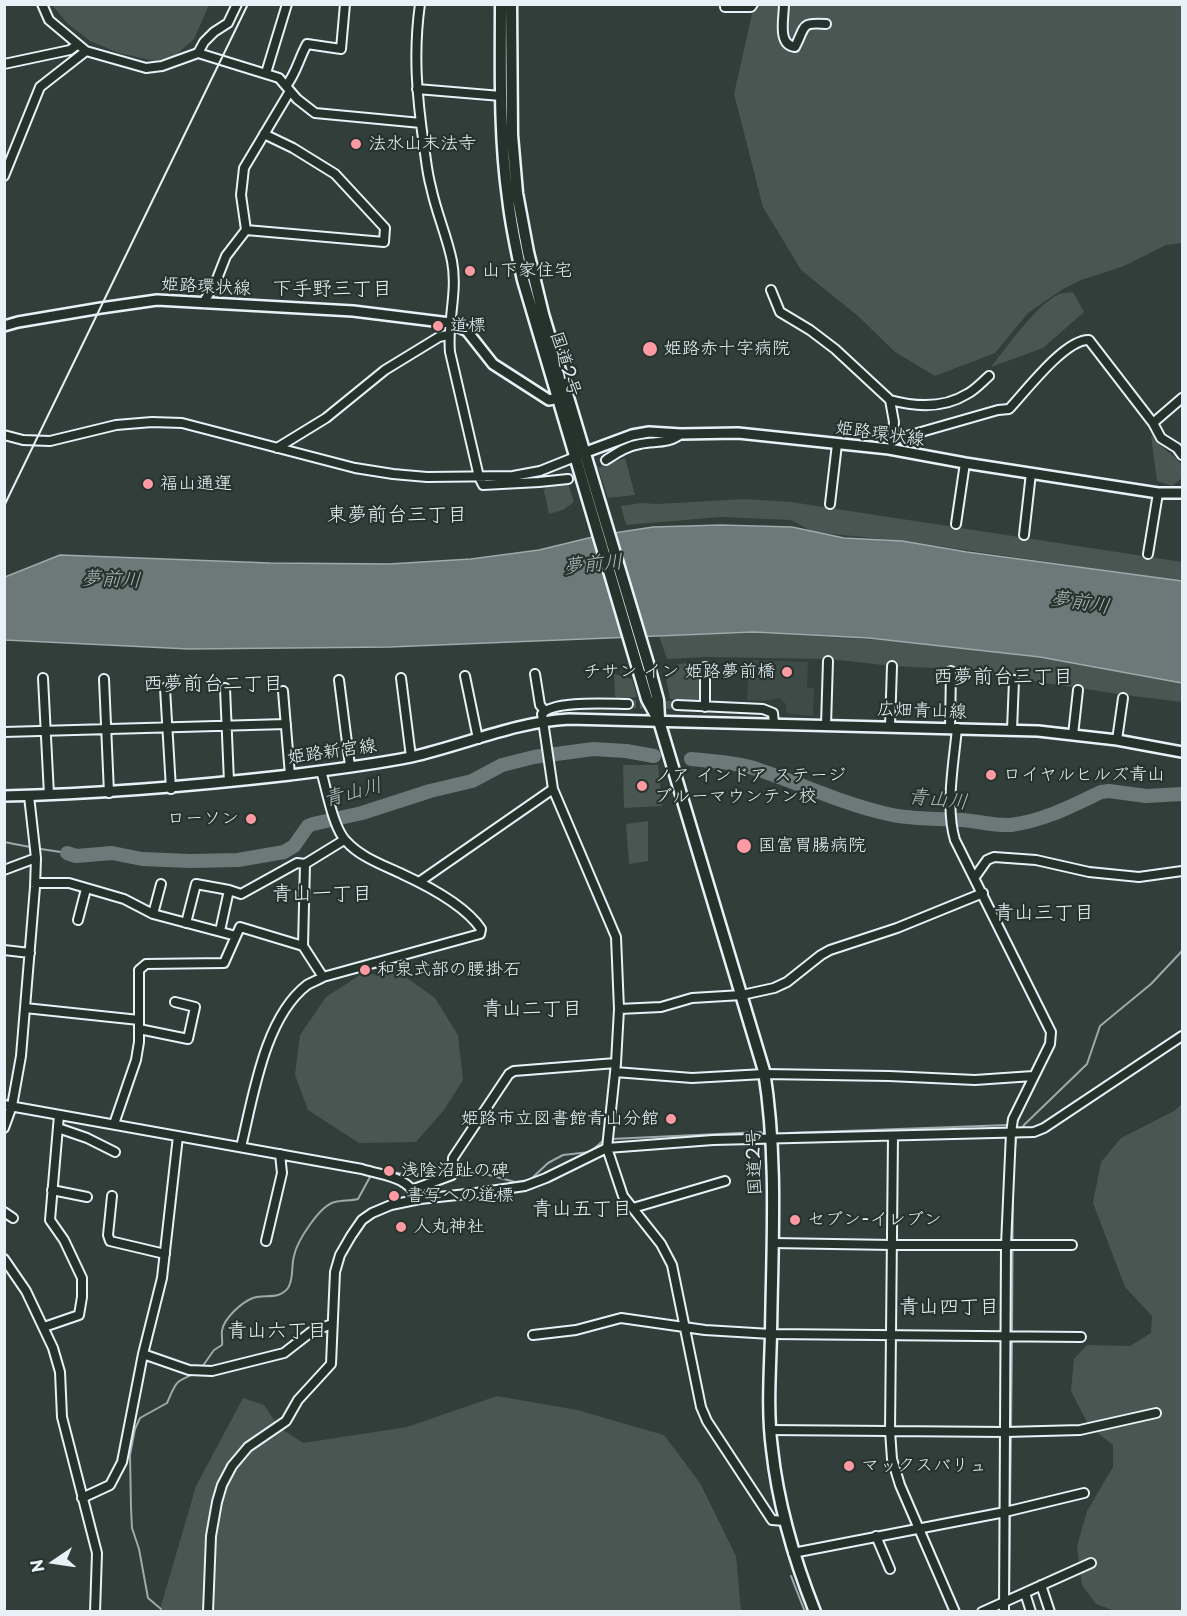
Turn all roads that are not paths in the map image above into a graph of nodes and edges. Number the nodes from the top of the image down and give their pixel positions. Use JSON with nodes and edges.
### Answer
{"nodes":[{"id":1,"x":42,"y":4,"type":"edge"},
{"id":2,"x":237,"y":4,"type":"edge"},
{"id":3,"x":287,"y":4,"type":"edge"},
{"id":4,"x":345,"y":4,"type":"edge"},
{"id":5,"x":420,"y":4,"type":"edge"},
{"id":6,"x":501,"y":4,"type":"edge"},
{"id":7,"x":511,"y":4,"type":"edge"},
{"id":8,"x":725,"y":4,"type":"edge"},
{"id":9,"x":753,"y":4,"type":"edge"},
{"id":10,"x":784,"y":4,"type":"edge"},
{"id":11,"x":826,"y":24,"type":"dead end"},
{"id":12,"x":77,"y":45,"type":"junction"},
{"id":13,"x":86,"y":51,"type":"junction"},
{"id":14,"x":198,"y":53,"type":"junction"},
{"id":15,"x":4,"y":64,"type":"edge"},
{"id":16,"x":266,"y":73,"type":"junction"},
{"id":17,"x":288,"y":88,"type":"junction"},
{"id":18,"x":417,"y":89,"type":"junction"},
{"id":19,"x":501,"y":96,"type":"junction"},
{"id":20,"x":421,"y":123,"type":"junction"},
{"id":21,"x":264,"y":134,"type":"junction"},
{"id":22,"x":4,"y":176,"type":"edge"},
{"id":23,"x":246,"y":230,"type":"junction"},
{"id":24,"x":771,"y":290,"type":"dead end"},
{"id":25,"x":203,"y":303,"type":"junction"},
{"id":26,"x":450,"y":324,"type":"junction"},
{"id":27,"x":4,"y":326,"type":"edge"},
{"id":28,"x":448,"y":335,"type":"junction"},
{"id":29,"x":989,"y":376,"type":"dead end"},
{"id":30,"x":558,"y":398,"type":"junction"},
{"id":31,"x":1182,"y":398,"type":"edge"},
{"id":32,"x":890,"y":400,"type":"junction"},
{"id":33,"x":1153,"y":423,"type":"junction"},
{"id":34,"x":681,"y":434,"type":"junction"},
{"id":35,"x":4,"y":435,"type":"edge"},
{"id":36,"x":837,"y":444,"type":"junction"},
{"id":37,"x":891,"y":444,"type":"junction"},
{"id":38,"x":277,"y":448,"type":"junction"},
{"id":39,"x":580,"y":455,"type":"junction"},
{"id":40,"x":1182,"y":455,"type":"edge"},
{"id":41,"x":606,"y":460,"type":"tunnel mouth"},
{"id":42,"x":965,"y":463,"type":"junction"},
{"id":43,"x":1031,"y":473,"type":"junction"},
{"id":44,"x":479,"y":477,"type":"junction"},
{"id":45,"x":568,"y":479,"type":"tunnel mouth"},
{"id":46,"x":1158,"y":493,"type":"junction"},
{"id":47,"x":1182,"y":493,"type":"edge"},
{"id":48,"x":830,"y":504,"type":"dead end"},
{"id":49,"x":597,"y":511,"type":"junction"},
{"id":50,"x":956,"y":524,"type":"dead end"},
{"id":51,"x":1024,"y":535,"type":"dead end"},
{"id":52,"x":1148,"y":554,"type":"dead end"},
{"id":53,"x":828,"y":661,"type":"dead end"},
{"id":54,"x":892,"y":666,"type":"dead end"},
{"id":55,"x":705,"y":667,"type":"dead end"},
{"id":56,"x":951,"y":671,"type":"dead end"},
{"id":57,"x":535,"y":674,"type":"dead end"},
{"id":58,"x":465,"y":676,"type":"dead end"},
{"id":59,"x":43,"y":678,"type":"dead end"},
{"id":60,"x":401,"y":678,"type":"dead end"},
{"id":61,"x":104,"y":680,"type":"dead end"},
{"id":62,"x":339,"y":680,"type":"dead end"},
{"id":63,"x":1014,"y":680,"type":"dead end"},
{"id":64,"x":165,"y":688,"type":"dead end"},
{"id":65,"x":225,"y":688,"type":"dead end"},
{"id":66,"x":1078,"y":690,"type":"dead end"},
{"id":67,"x":283,"y":691,"type":"dead end"},
{"id":68,"x":1123,"y":698,"type":"dead end"},
{"id":69,"x":628,"y":704,"type":"tunnel mouth"},
{"id":70,"x":676,"y":705,"type":"tunnel mouth"},
{"id":71,"x":705,"y":707,"type":"junction"},
{"id":72,"x":544,"y":710,"type":"junction"},
{"id":73,"x":542,"y":721,"type":"junction"},
{"id":74,"x":659,"y":721,"type":"junction"},
{"id":75,"x":774,"y":723,"type":"junction"},
{"id":76,"x":286,"y":724,"type":"junction"},
{"id":77,"x":826,"y":724,"type":"junction"},
{"id":78,"x":226,"y":725,"type":"junction"},
{"id":79,"x":890,"y":726,"type":"junction"},
{"id":80,"x":168,"y":728,"type":"junction"},
{"id":81,"x":953,"y":728,"type":"junction"},
{"id":82,"x":106,"y":729,"type":"junction"},
{"id":83,"x":1012,"y":730,"type":"junction"},
{"id":84,"x":46,"y":731,"type":"junction"},
{"id":85,"x":4,"y":732,"type":"edge"},
{"id":86,"x":1073,"y":735,"type":"junction"},
{"id":87,"x":478,"y":739,"type":"junction"},
{"id":88,"x":1117,"y":740,"type":"junction"},
{"id":89,"x":1182,"y":752,"type":"edge"},
{"id":90,"x":411,"y":757,"type":"junction"},
{"id":91,"x":350,"y":766,"type":"junction"},
{"id":92,"x":321,"y":771,"type":"junction"},
{"id":93,"x":290,"y":775,"type":"junction"},
{"id":94,"x":229,"y":782,"type":"junction"},
{"id":95,"x":171,"y":789,"type":"junction"},
{"id":96,"x":553,"y":789,"type":"junction"},
{"id":97,"x":109,"y":793,"type":"junction"},
{"id":98,"x":49,"y":795,"type":"junction"},
{"id":99,"x":4,"y":796,"type":"edge"},
{"id":100,"x":29,"y":796,"type":"junction"},
{"id":101,"x":344,"y":840,"type":"junction"},
{"id":102,"x":36,"y":858,"type":"junction"},
{"id":103,"x":305,"y":864,"type":"junction"},
{"id":104,"x":4,"y":870,"type":"edge"},
{"id":105,"x":1182,"y":871,"type":"edge"},
{"id":106,"x":975,"y":877,"type":"junction"},
{"id":107,"x":419,"y":882,"type":"junction"},
{"id":108,"x":36,"y":883,"type":"junction"},
{"id":109,"x":161,"y":884,"type":"dead end"},
{"id":110,"x":86,"y":889,"type":"junction"},
{"id":111,"x":229,"y":890,"type":"junction"},
{"id":112,"x":983,"y":893,"type":"junction"},
{"id":113,"x":153,"y":914,"type":"junction"},
{"id":114,"x":78,"y":920,"type":"dead end"},
{"id":115,"x":186,"y":923,"type":"junction"},
{"id":116,"x":220,"y":931,"type":"junction"},
{"id":117,"x":236,"y":936,"type":"junction"},
{"id":118,"x":303,"y":946,"type":"junction"},
{"id":119,"x":4,"y":950,"type":"edge"},
{"id":120,"x":30,"y":953,"type":"junction"},
{"id":121,"x":323,"y":977,"type":"junction"},
{"id":122,"x":742,"y":995,"type":"junction"},
{"id":123,"x":175,"y":1002,"type":"dead end"},
{"id":124,"x":25,"y":1008,"type":"junction"},
{"id":125,"x":619,"y":1009,"type":"junction"},
{"id":126,"x":139,"y":1020,"type":"junction"},
{"id":127,"x":139,"y":1029,"type":"junction"},
{"id":128,"x":1182,"y":1036,"type":"edge"},
{"id":129,"x":616,"y":1063,"type":"junction"},
{"id":130,"x":615,"y":1072,"type":"junction"},
{"id":131,"x":764,"y":1074,"type":"junction"},
{"id":132,"x":1033,"y":1076,"type":"junction"},
{"id":133,"x":8,"y":1106,"type":"edge"},
{"id":134,"x":59,"y":1115,"type":"junction"},
{"id":135,"x":114,"y":1124,"type":"junction"},
{"id":136,"x":4,"y":1128,"type":"edge"},
{"id":137,"x":58,"y":1128,"type":"junction"},
{"id":138,"x":1011,"y":1133,"type":"junction"},
{"id":139,"x":178,"y":1136,"type":"junction"},
{"id":140,"x":893,"y":1136,"type":"junction"},
{"id":141,"x":772,"y":1139,"type":"junction"},
{"id":142,"x":608,"y":1143,"type":"junction"},
{"id":143,"x":241,"y":1147,"type":"junction"},
{"id":144,"x":115,"y":1152,"type":"dead end"},
{"id":145,"x":280,"y":1154,"type":"junction"},
{"id":146,"x":725,"y":1181,"type":"dead end"},
{"id":147,"x":414,"y":1189,"type":"junction"},
{"id":148,"x":52,"y":1190,"type":"junction"},
{"id":149,"x":112,"y":1196,"type":"dead end"},
{"id":150,"x":87,"y":1197,"type":"dead end"},
{"id":151,"x":420,"y":1199,"type":"junction"},
{"id":152,"x":633,"y":1208,"type":"junction"},
{"id":153,"x":4,"y":1212,"type":"edge"},
{"id":154,"x":14,"y":1218,"type":"dead end"},
{"id":155,"x":266,"y":1241,"type":"dead end"},
{"id":156,"x":772,"y":1243,"type":"junction"},
{"id":157,"x":892,"y":1245,"type":"junction"},
{"id":158,"x":1006,"y":1245,"type":"junction"},
{"id":159,"x":1072,"y":1245,"type":"dead end"},
{"id":160,"x":165,"y":1254,"type":"junction"},
{"id":161,"x":4,"y":1259,"type":"edge"},
{"id":162,"x":332,"y":1324,"type":"junction"},
{"id":163,"x":685,"y":1326,"type":"junction"},
{"id":164,"x":44,"y":1327,"type":"junction"},
{"id":165,"x":533,"y":1335,"type":"dead end"},
{"id":166,"x":771,"y":1335,"type":"junction"},
{"id":167,"x":892,"y":1335,"type":"junction"},
{"id":168,"x":1006,"y":1337,"type":"junction"},
{"id":169,"x":1081,"y":1337,"type":"dead end"},
{"id":170,"x":143,"y":1354,"type":"junction"},
{"id":171,"x":1156,"y":1413,"type":"dead end"},
{"id":172,"x":770,"y":1431,"type":"junction"},
{"id":173,"x":890,"y":1431,"type":"junction"},
{"id":174,"x":1010,"y":1432,"type":"junction"},
{"id":175,"x":1084,"y":1493,"type":"dead end"},
{"id":176,"x":82,"y":1498,"type":"junction"},
{"id":177,"x":1010,"y":1511,"type":"junction"},
{"id":178,"x":785,"y":1521,"type":"junction"},
{"id":179,"x":917,"y":1528,"type":"junction"},
{"id":180,"x":876,"y":1536,"type":"junction"},
{"id":181,"x":794,"y":1553,"type":"junction"},
{"id":182,"x":1091,"y":1563,"type":"dead end"},
{"id":183,"x":890,"y":1569,"type":"dead end"},
{"id":184,"x":1041,"y":1585,"type":"junction"},
{"id":185,"x":1025,"y":1593,"type":"junction"},
{"id":186,"x":1004,"y":1602,"type":"junction"},
{"id":187,"x":95,"y":1611,"type":"edge"},
{"id":188,"x":208,"y":1611,"type":"edge"},
{"id":189,"x":814,"y":1611,"type":"edge"},
{"id":190,"x":955,"y":1611,"type":"edge"},
{"id":191,"x":982,"y":1611,"type":"edge"},
{"id":192,"x":1004,"y":1611,"type":"edge"},
{"id":193,"x":1031,"y":1611,"type":"edge"},
{"id":194,"x":1050,"y":1611,"type":"edge"}],
"edges":[{"from":1,"to":12,"type":"street"},
{"from":2,"to":14,"type":"street"},
{"from":3,"to":16,"type":"street"},
{"from":4,"to":17,"type":"street"},
{"from":5,"to":18,"type":"street"},
{"from":6,"to":19,"type":"highway","name":"国道2号"},
{"from":7,"to":39,"type":"highway","name":"国道2号"},
{"from":8,"to":9,"type":"street"},
{"from":10,"to":11,"type":"street"},
{"from":12,"to":13,"type":"street"},
{"from":12,"to":15,"type":"street"},
{"from":13,"to":14,"type":"street"},
{"from":13,"to":22,"type":"street"},
{"from":14,"to":16,"type":"street"},
{"from":16,"to":17,"type":"street"},
{"from":17,"to":20,"type":"street"},
{"from":17,"to":21,"type":"street"},
{"from":18,"to":19,"type":"street"},
{"from":18,"to":20,"type":"street"},
{"from":19,"to":30,"type":"highway","name":"国道2号"},
{"from":20,"to":26,"type":"street"},
{"from":21,"to":23,"type":"street"},
{"from":21,"to":23,"type":"street"},
{"from":23,"to":25,"type":"street"},
{"from":24,"to":32,"type":"street"},
{"from":25,"to":26,"type":"main road","name":"姫路環状線"},
{"from":25,"to":27,"type":"main road","name":"姫路環状線"},
{"from":26,"to":28,"type":"street"},
{"from":26,"to":30,"type":"main road","name":"姫路環状線"},
{"from":28,"to":38,"type":"street"},
{"from":28,"to":44,"type":"street"},
{"from":29,"to":32,"type":"street"},
{"from":30,"to":39,"type":"highway","name":"国道2号"},
{"from":31,"to":33,"type":"street"},
{"from":32,"to":37,"type":"street"},
{"from":33,"to":37,"type":"street"},
{"from":33,"to":40,"type":"street"},
{"from":34,"to":36,"type":"main road","name":"姫路環状線"},
{"from":34,"to":39,"type":"main road","name":"姫路環状線"},
{"from":34,"to":41,"type":"street"},
{"from":35,"to":38,"type":"street"},
{"from":36,"to":37,"type":"main road","name":"姫路環状線"},
{"from":36,"to":48,"type":"street"},
{"from":37,"to":42,"type":"main road","name":"姫路環状線"},
{"from":38,"to":44,"type":"street"},
{"from":39,"to":44,"type":"street"},
{"from":39,"to":49,"type":"highway","name":"国道2号"},
{"from":42,"to":43,"type":"main road","name":"姫路環状線"},
{"from":42,"to":50,"type":"street"},
{"from":43,"to":46,"type":"main road","name":"姫路環状線"},
{"from":43,"to":51,"type":"street"},
{"from":44,"to":45,"type":"street"},
{"from":46,"to":47,"type":"main road","name":"姫路環状線"},
{"from":46,"to":52,"type":"street"},
{"from":49,"to":74,"type":"highway","name":"国道2号"},
{"from":49,"to":74,"type":"highway","name":"国道2号"},
{"from":53,"to":77,"type":"street"},
{"from":54,"to":79,"type":"street"},
{"from":55,"to":71,"type":"street"},
{"from":56,"to":81,"type":"street"},
{"from":57,"to":72,"type":"street"},
{"from":58,"to":87,"type":"street"},
{"from":59,"to":84,"type":"street"},
{"from":60,"to":90,"type":"street"},
{"from":61,"to":82,"type":"street"},
{"from":62,"to":91,"type":"street"},
{"from":63,"to":83,"type":"street"},
{"from":64,"to":80,"type":"street"},
{"from":65,"to":78,"type":"street"},
{"from":66,"to":86,"type":"street"},
{"from":67,"to":76,"type":"street"},
{"from":68,"to":88,"type":"street"},
{"from":69,"to":72,"type":"street"},
{"from":70,"to":71,"type":"street"},
{"from":71,"to":75,"type":"street"},
{"from":72,"to":73,"type":"street"},
{"from":73,"to":74,"type":"main road","name":"姫路新宮線"},
{"from":73,"to":87,"type":"main road","name":"姫路新宮線"},
{"from":73,"to":96,"type":"street"},
{"from":74,"to":75,"type":"main road","name":"広畑青山線"},
{"from":74,"to":122,"type":"highway","name":"国道2号"},
{"from":75,"to":77,"type":"main road","name":"広畑青山線"},
{"from":76,"to":78,"type":"street"},
{"from":76,"to":93,"type":"street"},
{"from":77,"to":79,"type":"main road","name":"広畑青山線"},
{"from":78,"to":80,"type":"street"},
{"from":78,"to":94,"type":"street"},
{"from":79,"to":81,"type":"main road","name":"広畑青山線"},
{"from":80,"to":82,"type":"street"},
{"from":80,"to":95,"type":"street"},
{"from":81,"to":83,"type":"main road","name":"広畑青山線"},
{"from":81,"to":106,"type":"street"},
{"from":82,"to":84,"type":"street"},
{"from":82,"to":97,"type":"street"},
{"from":83,"to":86,"type":"main road","name":"広畑青山線"},
{"from":84,"to":85,"type":"street"},
{"from":84,"to":98,"type":"street"},
{"from":86,"to":88,"type":"main road","name":"広畑青山線"},
{"from":87,"to":90,"type":"main road","name":"姫路新宮線"},
{"from":88,"to":89,"type":"main road","name":"広畑青山線"},
{"from":90,"to":91,"type":"main road","name":"姫路新宮線"},
{"from":91,"to":92,"type":"main road","name":"姫路新宮線"},
{"from":92,"to":93,"type":"main road","name":"姫路新宮線"},
{"from":92,"to":101,"type":"street"},
{"from":93,"to":94,"type":"main road","name":"姫路新宮線"},
{"from":94,"to":95,"type":"main road","name":"姫路新宮線"},
{"from":95,"to":97,"type":"main road","name":"姫路新宮線"},
{"from":96,"to":107,"type":"street"},
{"from":96,"to":125,"type":"street"},
{"from":97,"to":98,"type":"main road","name":"姫路新宮線"},
{"from":98,"to":100,"type":"main road","name":"姫路新宮線"},
{"from":99,"to":100,"type":"main road","name":"姫路新宮線"},
{"from":100,"to":102,"type":"street"},
{"from":101,"to":103,"type":"street"},
{"from":101,"to":107,"type":"street"},
{"from":102,"to":104,"type":"street"},
{"from":102,"to":108,"type":"street"},
{"from":103,"to":111,"type":"street"},
{"from":103,"to":118,"type":"street"},
{"from":105,"to":106,"type":"street"},
{"from":106,"to":112,"type":"street"},
{"from":107,"to":121,"type":"street"},
{"from":108,"to":110,"type":"street"},
{"from":108,"to":120,"type":"street"},
{"from":109,"to":113,"type":"street"},
{"from":110,"to":113,"type":"street"},
{"from":110,"to":114,"type":"street"},
{"from":111,"to":115,"type":"street"},
{"from":111,"to":116,"type":"street"},
{"from":112,"to":122,"type":"street"},
{"from":112,"to":132,"type":"street"},
{"from":113,"to":115,"type":"street"},
{"from":115,"to":116,"type":"street"},
{"from":116,"to":117,"type":"street"},
{"from":117,"to":118,"type":"street"},
{"from":117,"to":126,"type":"street"},
{"from":118,"to":121,"type":"street"},
{"from":119,"to":120,"type":"street"},
{"from":120,"to":124,"type":"street"},
{"from":121,"to":143,"type":"street"},
{"from":122,"to":125,"type":"street"},
{"from":122,"to":131,"type":"highway","name":"国道2号"},
{"from":123,"to":127,"type":"street"},
{"from":124,"to":126,"type":"street"},
{"from":124,"to":133,"type":"street"},
{"from":125,"to":129,"type":"street"},
{"from":126,"to":127,"type":"street"},
{"from":127,"to":135,"type":"street"},
{"from":128,"to":138,"type":"street"},
{"from":129,"to":130,"type":"street"},
{"from":129,"to":147,"type":"street"},
{"from":130,"to":131,"type":"street"},
{"from":130,"to":142,"type":"street"},
{"from":131,"to":132,"type":"street"},
{"from":131,"to":141,"type":"highway","name":"国道2号"},
{"from":132,"to":138,"type":"street"},
{"from":133,"to":134,"type":"street"},
{"from":133,"to":136,"type":"street"},
{"from":134,"to":135,"type":"street"},
{"from":134,"to":137,"type":"street"},
{"from":135,"to":139,"type":"street"},
{"from":137,"to":144,"type":"street"},
{"from":137,"to":148,"type":"street"},
{"from":138,"to":140,"type":"street"},
{"from":138,"to":158,"type":"street"},
{"from":139,"to":143,"type":"street"},
{"from":139,"to":160,"type":"street"},
{"from":140,"to":141,"type":"street"},
{"from":140,"to":157,"type":"street"},
{"from":141,"to":142,"type":"street"},
{"from":141,"to":156,"type":"highway","name":"国道2号"},
{"from":142,"to":151,"type":"street"},
{"from":142,"to":152,"type":"street"},
{"from":143,"to":145,"type":"street"},
{"from":145,"to":147,"type":"street"},
{"from":145,"to":155,"type":"street"},
{"from":146,"to":152,"type":"street"},
{"from":147,"to":151,"type":"street"},
{"from":148,"to":150,"type":"street"},
{"from":148,"to":164,"type":"street"},
{"from":149,"to":160,"type":"street"},
{"from":151,"to":162,"type":"street"},
{"from":152,"to":163,"type":"street"},
{"from":153,"to":154,"type":"street"},
{"from":156,"to":157,"type":"street"},
{"from":156,"to":166,"type":"highway","name":"国道2号"},
{"from":157,"to":158,"type":"street"},
{"from":157,"to":167,"type":"street"},
{"from":158,"to":159,"type":"street"},
{"from":158,"to":168,"type":"street"},
{"from":160,"to":170,"type":"street"},
{"from":161,"to":164,"type":"street"},
{"from":162,"to":170,"type":"street"},
{"from":162,"to":188,"type":"street"},
{"from":163,"to":165,"type":"street"},
{"from":163,"to":166,"type":"street"},
{"from":163,"to":178,"type":"street"},
{"from":164,"to":176,"type":"street"},
{"from":166,"to":167,"type":"street"},
{"from":166,"to":172,"type":"highway","name":"国道2号"},
{"from":167,"to":168,"type":"street"},
{"from":167,"to":173,"type":"street"},
{"from":168,"to":169,"type":"street"},
{"from":168,"to":174,"type":"street"},
{"from":170,"to":176,"type":"street"},
{"from":171,"to":174,"type":"street"},
{"from":172,"to":173,"type":"street"},
{"from":172,"to":178,"type":"highway","name":"国道2号"},
{"from":173,"to":174,"type":"street"},
{"from":173,"to":179,"type":"street"},
{"from":174,"to":177,"type":"street"},
{"from":175,"to":177,"type":"street"},
{"from":176,"to":187,"type":"street"},
{"from":177,"to":179,"type":"street"},
{"from":177,"to":186,"type":"street"},
{"from":178,"to":181,"type":"highway","name":"国道2号"},
{"from":179,"to":180,"type":"street"},
{"from":179,"to":190,"type":"street"},
{"from":180,"to":181,"type":"street"},
{"from":180,"to":183,"type":"street"},
{"from":181,"to":189,"type":"highway","name":"国道2号"},
{"from":182,"to":184,"type":"street"},
{"from":184,"to":185,"type":"street"},
{"from":184,"to":194,"type":"street"},
{"from":185,"to":186,"type":"street"},
{"from":185,"to":193,"type":"street"},
{"from":186,"to":191,"type":"street"},
{"from":186,"to":192,"type":"street"}]}
